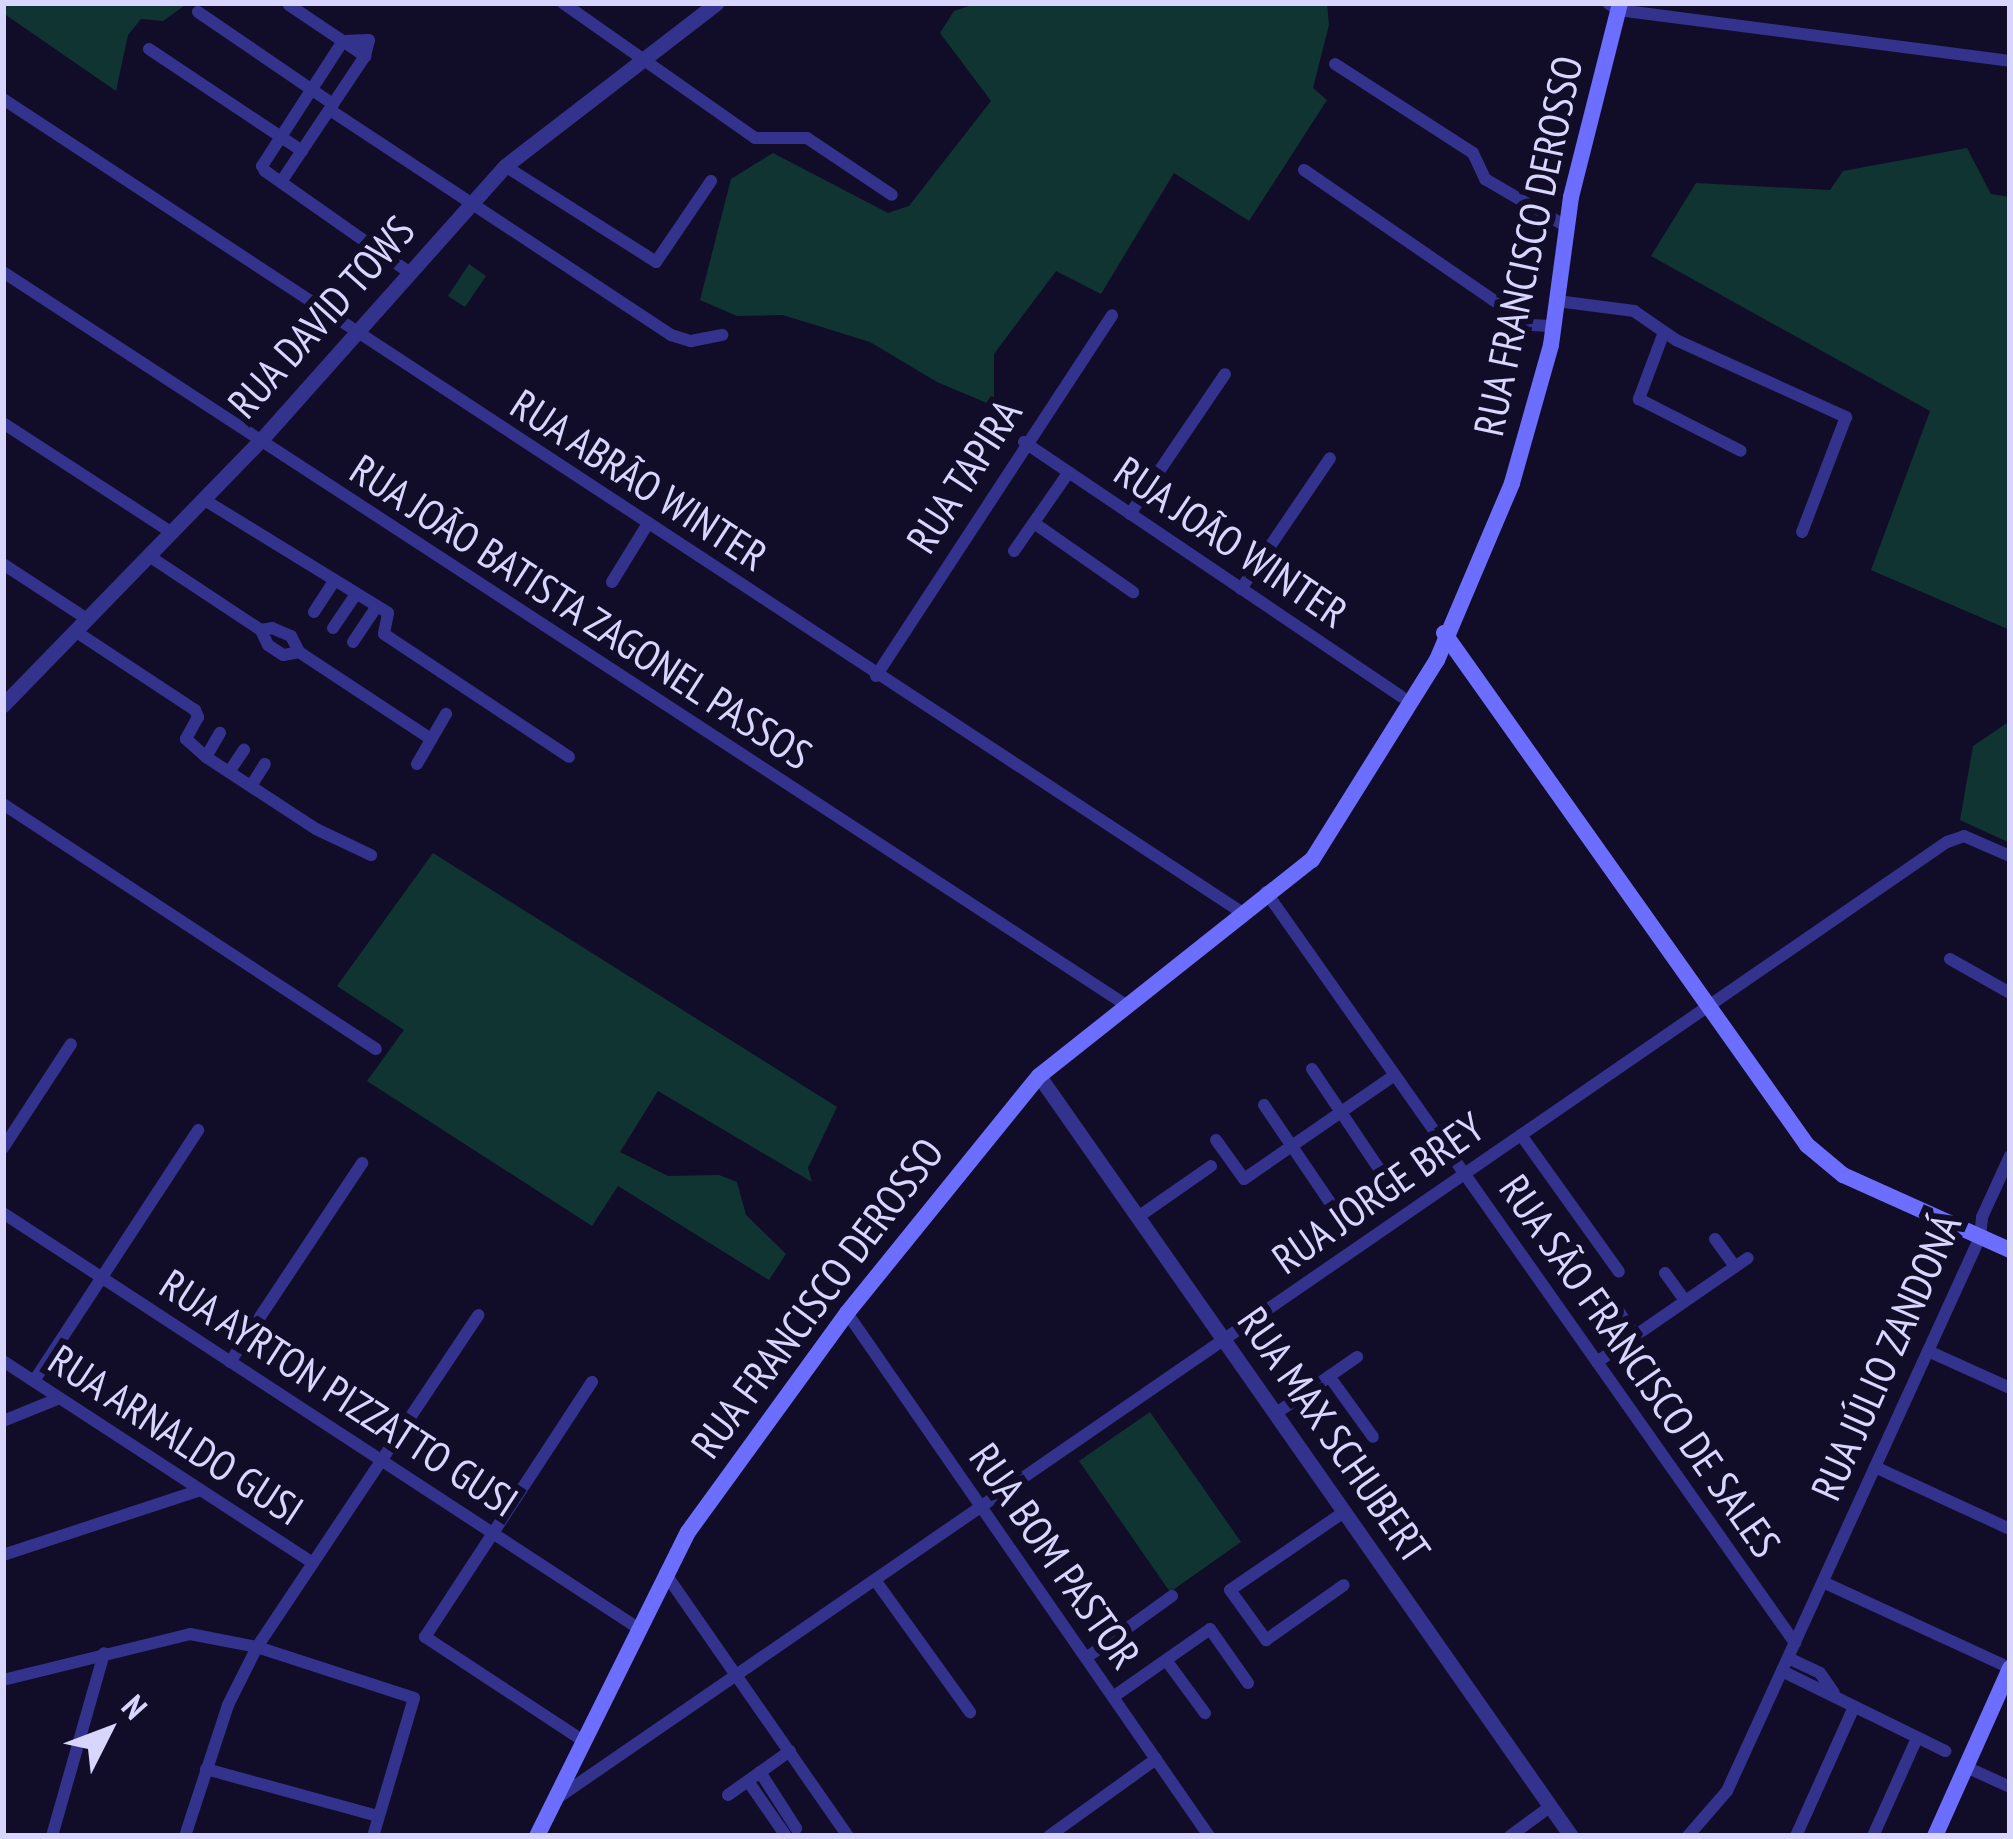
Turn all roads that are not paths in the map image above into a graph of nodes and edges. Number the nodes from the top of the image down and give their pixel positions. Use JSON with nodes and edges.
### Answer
{"nodes":[{"id":1,"x":562,"y":3,"type":"edge"},
{"id":2,"x":717,"y":3,"type":"edge"},
{"id":3,"x":289,"y":5,"type":"edge"},
{"id":4,"x":1616,"y":5,"type":"edge"},
{"id":5,"x":198,"y":12,"type":"dead end"},
{"id":6,"x":343,"y":41,"type":"junction"},
{"id":7,"x":149,"y":49,"type":"dead end"},
{"id":8,"x":641,"y":58,"type":"junction"},
{"id":9,"x":2010,"y":62,"type":"edge"},
{"id":10,"x":1335,"y":64,"type":"dead end"},
{"id":11,"x":309,"y":88,"type":"junction"},
{"id":12,"x":3,"y":99,"type":"edge"},
{"id":13,"x":332,"y":107,"type":"junction"},
{"id":14,"x":278,"y":135,"type":"junction"},
{"id":15,"x":302,"y":152,"type":"junction"},
{"id":16,"x":506,"y":166,"type":"junction"},
{"id":17,"x":1304,"y":170,"type":"dead end"},
{"id":18,"x":711,"y":181,"type":"dead end"},
{"id":19,"x":281,"y":182,"type":"junction"},
{"id":20,"x":892,"y":195,"type":"dead end"},
{"id":21,"x":468,"y":205,"type":"junction"},
{"id":22,"x":1567,"y":227,"type":"junction"},
{"id":23,"x":3,"y":272,"type":"edge"},
{"id":24,"x":410,"y":273,"type":"junction"},
{"id":25,"x":1557,"y":301,"type":"junction"},
{"id":26,"x":1112,"y":316,"type":"dead end"},
{"id":27,"x":1554,"y":326,"type":"junction"},
{"id":28,"x":1664,"y":332,"type":"junction"},
{"id":29,"x":357,"y":334,"type":"junction"},
{"id":30,"x":722,"y":334,"type":"dead end"},
{"id":31,"x":1226,"y":374,"type":"dead end"},
{"id":32,"x":3,"y":423,"type":"edge"},
{"id":33,"x":260,"y":441,"type":"junction"},
{"id":34,"x":1024,"y":442,"type":"junction"},
{"id":35,"x":1741,"y":452,"type":"dead end"},
{"id":36,"x":1330,"y":458,"type":"dead end"},
{"id":37,"x":1069,"y":472,"type":"junction"},
{"id":38,"x":203,"y":499,"type":"junction"},
{"id":39,"x":1130,"y":514,"type":"junction"},
{"id":40,"x":1034,"y":523,"type":"junction"},
{"id":41,"x":647,"y":525,"type":"junction"},
{"id":42,"x":171,"y":532,"type":"junction"},
{"id":43,"x":1802,"y":532,"type":"dead end"},
{"id":44,"x":1014,"y":551,"type":"dead end"},
{"id":45,"x":149,"y":556,"type":"junction"},
{"id":46,"x":3,"y":564,"type":"edge"},
{"id":47,"x":334,"y":580,"type":"junction"},
{"id":48,"x":612,"y":582,"type":"dead end"},
{"id":49,"x":1241,"y":589,"type":"junction"},
{"id":50,"x":1133,"y":592,"type":"dead end"},
{"id":51,"x":356,"y":594,"type":"junction"},
{"id":52,"x":377,"y":607,"type":"junction"},
{"id":53,"x":314,"y":612,"type":"dead end"},
{"id":54,"x":81,"y":625,"type":"junction"},
{"id":55,"x":333,"y":628,"type":"dead end"},
{"id":56,"x":1444,"y":634,"type":"junction"},
{"id":57,"x":353,"y":642,"type":"dead end"},
{"id":58,"x":876,"y":676,"type":"junction"},
{"id":59,"x":7,"y":694,"type":"edge"},
{"id":60,"x":1402,"y":696,"type":"junction"},
{"id":61,"x":446,"y":714,"type":"dead end"},
{"id":62,"x":220,"y":734,"type":"dead end"},
{"id":63,"x":431,"y":739,"type":"junction"},
{"id":64,"x":244,"y":750,"type":"dead end"},
{"id":65,"x":206,"y":757,"type":"junction"},
{"id":66,"x":569,"y":757,"type":"dead end"},
{"id":67,"x":265,"y":764,"type":"dead end"},
{"id":68,"x":417,"y":764,"type":"dead end"},
{"id":69,"x":229,"y":772,"type":"junction"},
{"id":70,"x":251,"y":786,"type":"junction"},
{"id":71,"x":3,"y":804,"type":"edge"},
{"id":72,"x":371,"y":855,"type":"dead end"},
{"id":73,"x":2010,"y":856,"type":"edge"},
{"id":74,"x":1266,"y":892,"type":"junction"},
{"id":75,"x":1241,"y":911,"type":"junction"},
{"id":76,"x":1951,"y":959,"type":"dead end"},
{"id":77,"x":2010,"y":993,"type":"edge"},
{"id":78,"x":1126,"y":1005,"type":"junction"},
{"id":79,"x":1708,"y":1006,"type":"junction"},
{"id":80,"x":71,"y":1044,"type":"dead end"},
{"id":81,"x":376,"y":1049,"type":"dead end"},
{"id":82,"x":1312,"y":1069,"type":"dead end"},
{"id":83,"x":1395,"y":1075,"type":"junction"},
{"id":84,"x":1039,"y":1076,"type":"junction"},
{"id":85,"x":1264,"y":1105,"type":"dead end"},
{"id":86,"x":1341,"y":1112,"type":"junction"},
{"id":87,"x":198,"y":1130,"type":"dead end"},
{"id":88,"x":1521,"y":1135,"type":"junction"},
{"id":89,"x":1216,"y":1139,"type":"dead end"},
{"id":90,"x":1292,"y":1146,"type":"junction"},
{"id":91,"x":3,"y":1148,"type":"edge"},
{"id":92,"x":2010,"y":1156,"type":"edge"},
{"id":93,"x":362,"y":1163,"type":"dead end"},
{"id":94,"x":1211,"y":1166,"type":"dead end"},
{"id":95,"x":1465,"y":1174,"type":"junction"},
{"id":96,"x":1384,"y":1177,"type":"dead end"},
{"id":97,"x":1335,"y":1210,"type":"dead end"},
{"id":98,"x":3,"y":1214,"type":"edge"},
{"id":99,"x":1138,"y":1217,"type":"junction"},
{"id":100,"x":1980,"y":1237,"type":"junction"},
{"id":101,"x":1715,"y":1239,"type":"dead end"},
{"id":102,"x":2010,"y":1250,"type":"edge"},
{"id":103,"x":1748,"y":1258,"type":"dead end"},
{"id":104,"x":1735,"y":1267,"type":"junction"},
{"id":105,"x":1619,"y":1272,"type":"dead end"},
{"id":106,"x":1665,"y":1273,"type":"dead end"},
{"id":107,"x":105,"y":1280,"type":"junction"},
{"id":108,"x":1685,"y":1301,"type":"junction"},
{"id":109,"x":1617,"y":1309,"type":"dead end"},
{"id":110,"x":847,"y":1312,"type":"junction"},
{"id":111,"x":478,"y":1316,"type":"dead end"},
{"id":112,"x":1636,"y":1336,"type":"junction"},
{"id":113,"x":1223,"y":1340,"type":"junction"},
{"id":114,"x":1928,"y":1351,"type":"junction"},
{"id":115,"x":1357,"y":1357,"type":"dead end"},
{"id":116,"x":3,"y":1361,"type":"edge"},
{"id":117,"x":230,"y":1362,"type":"junction"},
{"id":118,"x":1597,"y":1362,"type":"junction"},
{"id":119,"x":1329,"y":1376,"type":"junction"},
{"id":120,"x":34,"y":1381,"type":"junction"},
{"id":121,"x":592,"y":1382,"type":"dead end"},
{"id":122,"x":2010,"y":1388,"type":"edge"},
{"id":123,"x":60,"y":1398,"type":"junction"},
{"id":124,"x":1275,"y":1414,"type":"junction"},
{"id":125,"x":3,"y":1421,"type":"edge"},
{"id":126,"x":1373,"y":1437,"type":"dead end"},
{"id":127,"x":381,"y":1460,"type":"junction"},
{"id":128,"x":1875,"y":1467,"type":"junction"},
{"id":129,"x":201,"y":1490,"type":"junction"},
{"id":130,"x":981,"y":1506,"type":"junction"},
{"id":131,"x":1344,"y":1512,"type":"junction"},
{"id":132,"x":2010,"y":1528,"type":"edge"},
{"id":133,"x":493,"y":1533,"type":"junction"},
{"id":134,"x":3,"y":1555,"type":"edge"},
{"id":135,"x":313,"y":1563,"type":"junction"},
{"id":136,"x":665,"y":1573,"type":"junction"},
{"id":137,"x":875,"y":1580,"type":"junction"},
{"id":138,"x":1822,"y":1582,"type":"junction"},
{"id":139,"x":1344,"y":1585,"type":"dead end"},
{"id":140,"x":1172,"y":1596,"type":"dead end"},
{"id":141,"x":638,"y":1628,"type":"junction"},
{"id":142,"x":1795,"y":1643,"type":"junction"},
{"id":143,"x":257,"y":1647,"type":"junction"},
{"id":144,"x":104,"y":1653,"type":"junction"},
{"id":145,"x":1086,"y":1658,"type":"junction"},
{"id":146,"x":1166,"y":1660,"type":"junction"},
{"id":147,"x":1785,"y":1664,"type":"junction"},
{"id":148,"x":2010,"y":1668,"type":"edge"},
{"id":149,"x":736,"y":1675,"type":"junction"},
{"id":150,"x":3,"y":1680,"type":"edge"},
{"id":151,"x":1248,"y":1683,"type":"dead end"},
{"id":152,"x":1113,"y":1697,"type":"junction"},
{"id":153,"x":1853,"y":1709,"type":"junction"},
{"id":154,"x":970,"y":1712,"type":"dead end"},
{"id":155,"x":1205,"y":1713,"type":"dead end"},
{"id":156,"x":1917,"y":1738,"type":"junction"},
{"id":157,"x":582,"y":1739,"type":"junction"},
{"id":158,"x":790,"y":1751,"type":"junction"},
{"id":159,"x":1945,"y":1751,"type":"dead end"},
{"id":160,"x":1156,"y":1759,"type":"junction"},
{"id":161,"x":1966,"y":1767,"type":"junction"},
{"id":162,"x":206,"y":1768,"type":"junction"},
{"id":163,"x":760,"y":1772,"type":"junction"},
{"id":164,"x":748,"y":1781,"type":"junction"},
{"id":165,"x":2010,"y":1787,"type":"edge"},
{"id":166,"x":728,"y":1795,"type":"dead end"},
{"id":167,"x":553,"y":1801,"type":"junction"},
{"id":168,"x":1550,"y":1806,"type":"junction"},
{"id":169,"x":378,"y":1816,"type":"junction"},
{"id":170,"x":791,"y":1832,"type":"edge"},
{"id":171,"x":52,"y":1836,"type":"edge"},
{"id":172,"x":184,"y":1836,"type":"edge"},
{"id":173,"x":373,"y":1836,"type":"edge"},
{"id":174,"x":537,"y":1836,"type":"edge"},
{"id":175,"x":848,"y":1836,"type":"edge"},
{"id":176,"x":1049,"y":1836,"type":"edge"},
{"id":177,"x":1210,"y":1836,"type":"edge"},
{"id":178,"x":1510,"y":1836,"type":"edge"},
{"id":179,"x":1571,"y":1836,"type":"edge"},
{"id":180,"x":1688,"y":1836,"type":"edge"},
{"id":181,"x":1796,"y":1836,"type":"edge"},
{"id":182,"x":1873,"y":1836,"type":"edge"},
{"id":183,"x":1935,"y":1836,"type":"edge"}],
"edges":[{"from":1,"to":8,"type":"street"},
{"from":2,"to":8,"type":"street","name":"RUA DAVID TOWS"},
{"from":3,"to":6,"type":"street"},
{"from":4,"to":9,"type":"street"},
{"from":4,"to":22,"type":"main road","name":"RUA FRANCISCO DEROSSO"},
{"from":5,"to":11,"type":"street"},
{"from":6,"to":11,"type":"street"},
{"from":6,"to":13,"type":"street"},
{"from":7,"to":14,"type":"street"},
{"from":8,"to":16,"type":"street","name":"RUA DAVID TOWS"},
{"from":8,"to":20,"type":"street"},
{"from":10,"to":22,"type":"street"},
{"from":11,"to":13,"type":"street"},
{"from":11,"to":14,"type":"street"},
{"from":12,"to":29,"type":"street","name":"RUA ABRÃO WINTER"},
{"from":13,"to":15,"type":"street"},
{"from":13,"to":21,"type":"street"},
{"from":14,"to":15,"type":"street"},
{"from":14,"to":19,"type":"street"},
{"from":15,"to":19,"type":"street"},
{"from":16,"to":18,"type":"street"},
{"from":16,"to":21,"type":"street","name":"RUA DAVID TOWS"},
{"from":17,"to":27,"type":"street"},
{"from":19,"to":24,"type":"street"},
{"from":21,"to":24,"type":"street","name":"RUA DAVID TOWS"},
{"from":21,"to":30,"type":"street"},
{"from":22,"to":25,"type":"main road","name":"RUA FRANCISCO DEROSSO"},
{"from":23,"to":33,"type":"street","name":"RUA JOÃO BATISTA ZAGONEL PASSOS"},
{"from":24,"to":29,"type":"street","name":"RUA DAVID TOWS"},
{"from":25,"to":27,"type":"main road","name":"RUA FRANCISCO DEROSSO"},
{"from":25,"to":28,"type":"street"},
{"from":26,"to":34,"type":"street","name":"RUA TAPIRA"},
{"from":27,"to":56,"type":"main road","name":"RUA FRANCISCO DEROSSO"},
{"from":28,"to":35,"type":"street"},
{"from":28,"to":43,"type":"street"},
{"from":29,"to":33,"type":"street","name":"RUA DAVID TOWS"},
{"from":29,"to":41,"type":"street","name":"RUA ABRÃO WINTER"},
{"from":31,"to":39,"type":"street"},
{"from":32,"to":42,"type":"street"},
{"from":33,"to":38,"type":"street","name":"RUA DAVID TOWS"},
{"from":33,"to":78,"type":"street","name":"RUA JOÃO BATISTA ZAGONEL PASSOS"},
{"from":34,"to":37,"type":"street","name":"RUA JOÃO WINTER"},
{"from":34,"to":58,"type":"street","name":"RUA TAPIRA"},
{"from":36,"to":49,"type":"street"},
{"from":37,"to":39,"type":"street","name":"RUA JOÃO WINTER"},
{"from":37,"to":40,"type":"street"},
{"from":38,"to":42,"type":"street","name":"RUA DAVID TOWS"},
{"from":38,"to":47,"type":"street"},
{"from":39,"to":49,"type":"street","name":"RUA JOÃO WINTER"},
{"from":40,"to":44,"type":"street"},
{"from":40,"to":50,"type":"street"},
{"from":41,"to":48,"type":"street"},
{"from":41,"to":58,"type":"street","name":"RUA ABRÃO WINTER"},
{"from":42,"to":45,"type":"street","name":"RUA DAVID TOWS"},
{"from":45,"to":54,"type":"street","name":"RUA DAVID TOWS"},
{"from":45,"to":63,"type":"street"},
{"from":46,"to":54,"type":"street"},
{"from":47,"to":51,"type":"street"},
{"from":47,"to":53,"type":"street"},
{"from":49,"to":60,"type":"street","name":"RUA JOÃO WINTER"},
{"from":51,"to":52,"type":"street"},
{"from":51,"to":55,"type":"street"},
{"from":52,"to":57,"type":"street"},
{"from":52,"to":66,"type":"street"},
{"from":54,"to":59,"type":"street","name":"RUA DAVID TOWS"},
{"from":54,"to":65,"type":"street"},
{"from":56,"to":60,"type":"main road","name":"RUA FRANCISCO DEROSSO"},
{"from":56,"to":74,"type":"main road","name":"RUA FRANCISCO DEROSSO"},
{"from":56,"to":79,"type":"main road"},
{"from":58,"to":75,"type":"street","name":"RUA ABRÃO WINTER"},
{"from":60,"to":74,"type":"main road","name":"RUA FRANCISCO DEROSSO"},
{"from":61,"to":63,"type":"street"},
{"from":62,"to":65,"type":"street"},
{"from":63,"to":68,"type":"street"},
{"from":64,"to":69,"type":"street"},
{"from":65,"to":69,"type":"street"},
{"from":67,"to":70,"type":"street"},
{"from":69,"to":70,"type":"street"},
{"from":70,"to":72,"type":"street"},
{"from":71,"to":81,"type":"street"},
{"from":73,"to":79,"type":"street","name":"RUA JORGE BREY"},
{"from":74,"to":75,"type":"main road","name":"RUA FRANCISCO DEROSSO"},
{"from":74,"to":83,"type":"street","name":"RUA SÃO FRANCISCO DE SALES"},
{"from":75,"to":78,"type":"main road","name":"RUA FRANCISCO DEROSSO"},
{"from":76,"to":77,"type":"street"},
{"from":78,"to":84,"type":"main road","name":"RUA FRANCISCO DEROSSO"},
{"from":79,"to":88,"type":"street","name":"RUA JORGE BREY"},
{"from":79,"to":100,"type":"main road"},
{"from":80,"to":91,"type":"street"},
{"from":82,"to":86,"type":"street"},
{"from":83,"to":86,"type":"street"},
{"from":83,"to":95,"type":"street","name":"RUA SÃO FRANCISCO DE SALES"},
{"from":84,"to":99,"type":"street","name":"RUA MAX SCHUBERT"},
{"from":84,"to":110,"type":"main road","name":"RUA FRANCISCO DEROSSO"},
{"from":85,"to":90,"type":"street"},
{"from":86,"to":90,"type":"street"},
{"from":86,"to":96,"type":"street"},
{"from":87,"to":107,"type":"street"},
{"from":88,"to":95,"type":"street","name":"RUA JORGE BREY"},
{"from":88,"to":105,"type":"street"},
{"from":89,"to":90,"type":"street"},
{"from":90,"to":97,"type":"street"},
{"from":92,"to":100,"type":"street","name":"RUA JÚLIO ZANDONÁ"},
{"from":93,"to":117,"type":"street"},
{"from":94,"to":99,"type":"street"},
{"from":95,"to":113,"type":"street","name":"RUA JORGE BREY"},
{"from":95,"to":118,"type":"street","name":"RUA SÃO FRANCISCO DE SALES"},
{"from":98,"to":107,"type":"street","name":"RUA AYRTON PIZZATTO GUSI"},
{"from":99,"to":113,"type":"street","name":"RUA MAX SCHUBERT"},
{"from":100,"to":102,"type":"main road"},
{"from":100,"to":114,"type":"street","name":"RUA JÚLIO ZANDONÁ"},
{"from":101,"to":104,"type":"street"},
{"from":103,"to":104,"type":"street"},
{"from":104,"to":108,"type":"street"},
{"from":106,"to":108,"type":"street"},
{"from":107,"to":117,"type":"street","name":"RUA AYRTON PIZZATTO GUSI"},
{"from":107,"to":120,"type":"street"},
{"from":108,"to":112,"type":"street"},
{"from":109,"to":112,"type":"street"},
{"from":110,"to":130,"type":"street","name":"RUA BOM PASTOR"},
{"from":110,"to":136,"type":"main road","name":"RUA FRANCISCO DEROSSO"},
{"from":111,"to":127,"type":"street"},
{"from":112,"to":118,"type":"street"},
{"from":113,"to":124,"type":"street","name":"RUA MAX SCHUBERT"},
{"from":113,"to":130,"type":"street","name":"RUA JORGE BREY"},
{"from":114,"to":122,"type":"street"},
{"from":114,"to":128,"type":"street","name":"RUA JÚLIO ZANDONÁ"},
{"from":115,"to":119,"type":"street"},
{"from":116,"to":120,"type":"street","name":"RUA ARNALDO GUSI"},
{"from":117,"to":127,"type":"street","name":"RUA AYRTON PIZZATTO GUSI"},
{"from":118,"to":142,"type":"street","name":"RUA SÃO FRANCISCO DE SALES"},
{"from":119,"to":124,"type":"street"},
{"from":119,"to":126,"type":"street"},
{"from":120,"to":123,"type":"street","name":"RUA ARNALDO GUSI"},
{"from":121,"to":133,"type":"street"},
{"from":123,"to":125,"type":"street"},
{"from":123,"to":129,"type":"street","name":"RUA ARNALDO GUSI"},
{"from":124,"to":131,"type":"street","name":"RUA MAX SCHUBERT"},
{"from":127,"to":133,"type":"street","name":"RUA AYRTON PIZZATTO GUSI"},
{"from":127,"to":135,"type":"street"},
{"from":128,"to":132,"type":"street"},
{"from":128,"to":138,"type":"street","name":"RUA JÚLIO ZANDONÁ"},
{"from":129,"to":134,"type":"street"},
{"from":129,"to":135,"type":"street","name":"RUA ARNALDO GUSI"},
{"from":130,"to":137,"type":"street","name":"RUA JORGE BREY"},
{"from":130,"to":145,"type":"street","name":"RUA BOM PASTOR"},
{"from":131,"to":139,"type":"street"},
{"from":131,"to":168,"type":"street","name":"RUA MAX SCHUBERT"},
{"from":133,"to":141,"type":"street","name":"RUA AYRTON PIZZATTO GUSI"},
{"from":133,"to":157,"type":"street"},
{"from":135,"to":143,"type":"street"},
{"from":136,"to":141,"type":"main road","name":"RUA FRANCISCO DEROSSO"},
{"from":136,"to":149,"type":"street"},
{"from":137,"to":149,"type":"street","name":"RUA JORGE BREY"},
{"from":137,"to":154,"type":"street"},
{"from":138,"to":142,"type":"street","name":"RUA JÚLIO ZANDONÁ"},
{"from":138,"to":148,"type":"street"},
{"from":140,"to":145,"type":"street"},
{"from":141,"to":157,"type":"main road","name":"RUA FRANCISCO DEROSSO"},
{"from":142,"to":147,"type":"street","name":"RUA JÚLIO ZANDONÁ"},
{"from":143,"to":144,"type":"street"},
{"from":143,"to":162,"type":"street"},
{"from":143,"to":169,"type":"street"},
{"from":144,"to":150,"type":"street"},
{"from":144,"to":171,"type":"street"},
{"from":145,"to":152,"type":"street","name":"RUA BOM PASTOR"},
{"from":146,"to":151,"type":"street"},
{"from":146,"to":152,"type":"street"},
{"from":146,"to":155,"type":"street"},
{"from":147,"to":153,"type":"street"},
{"from":147,"to":180,"type":"street","name":"RUA JÚLIO ZANDONÁ"},
{"from":148,"to":161,"type":"main road"},
{"from":149,"to":158,"type":"street"},
{"from":149,"to":167,"type":"street","name":"RUA JORGE BREY"},
{"from":152,"to":160,"type":"street","name":"RUA BOM PASTOR"},
{"from":153,"to":156,"type":"street"},
{"from":153,"to":181,"type":"street"},
{"from":156,"to":159,"type":"street"},
{"from":156,"to":182,"type":"street"},
{"from":157,"to":167,"type":"main road","name":"RUA FRANCISCO DEROSSO"},
{"from":158,"to":163,"type":"street"},
{"from":158,"to":175,"type":"street"},
{"from":160,"to":176,"type":"street"},
{"from":160,"to":177,"type":"street","name":"RUA BOM PASTOR"},
{"from":161,"to":165,"type":"street"},
{"from":161,"to":183,"type":"main road"},
{"from":162,"to":169,"type":"street"},
{"from":162,"to":172,"type":"street"},
{"from":163,"to":164,"type":"street"},
{"from":163,"to":170,"type":"street"},
{"from":164,"to":166,"type":"street"},
{"from":164,"to":170,"type":"street"},
{"from":167,"to":174,"type":"main road","name":"RUA FRANCISCO DEROSSO"},
{"from":168,"to":178,"type":"street"},
{"from":168,"to":179,"type":"street","name":"RUA MAX SCHUBERT"},
{"from":169,"to":173,"type":"street"}]}
